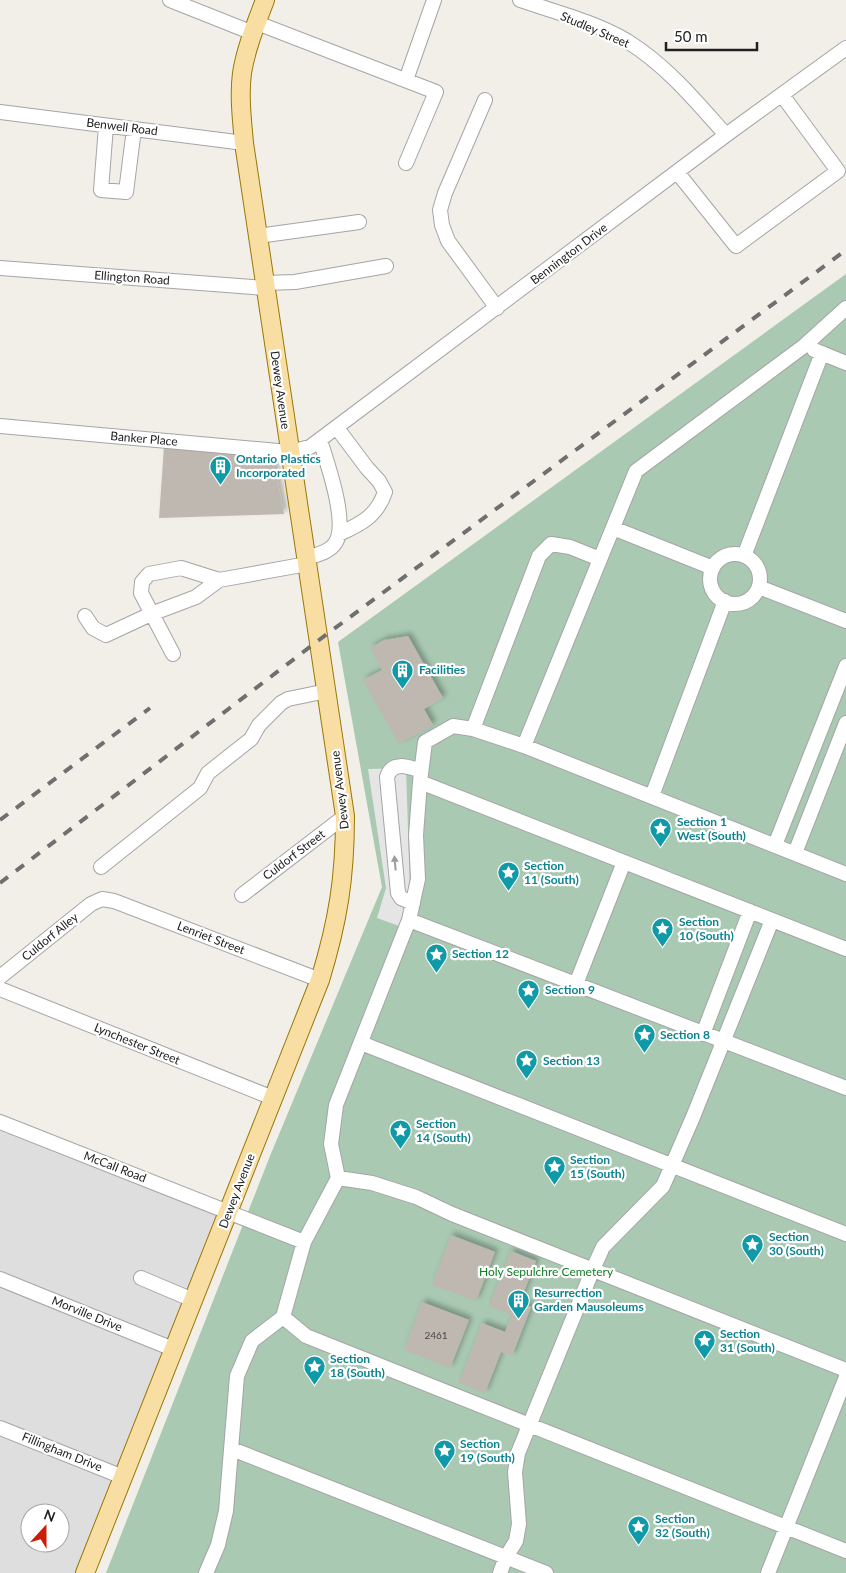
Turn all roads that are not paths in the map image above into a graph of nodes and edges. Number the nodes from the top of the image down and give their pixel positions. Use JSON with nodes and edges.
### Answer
{"nodes":[{"id":1,"x":170,"y":0,"type":"edge"},
{"id":2,"x":265,"y":0,"type":"edge"},
{"id":3,"x":434,"y":0,"type":"edge"},
{"id":4,"x":520,"y":0,"type":"edge"},
{"id":5,"x":255,"y":28,"type":"junction"},
{"id":6,"x":846,"y":48,"type":"edge"},
{"id":7,"x":406,"y":80,"type":"junction"},
{"id":8,"x":782,"y":95,"type":"junction"},
{"id":9,"x":485,"y":100,"type":"dead end"},
{"id":10,"x":0,"y":112,"type":"edge"},
{"id":11,"x":106,"y":126,"type":"junction"},
{"id":12,"x":134,"y":129,"type":"junction"},
{"id":13,"x":726,"y":135,"type":"junction"},
{"id":14,"x":244,"y":143,"type":"junction"},
{"id":15,"x":406,"y":163,"type":"dead end"},
{"id":16,"x":677,"y":172,"type":"junction"},
{"id":17,"x":359,"y":222,"type":"dead end"},
{"id":18,"x":258,"y":236,"type":"junction"},
{"id":19,"x":386,"y":266,"type":"dead end"},
{"id":20,"x":0,"y":268,"type":"edge"},
{"id":21,"x":265,"y":285,"type":"junction"},
{"id":22,"x":498,"y":308,"type":"junction"},
{"id":23,"x":846,"y":308,"type":"edge"},
{"id":24,"x":804,"y":346,"type":"junction"},
{"id":25,"x":822,"y":353,"type":"junction"},
{"id":26,"x":846,"y":363,"type":"edge"},
{"id":27,"x":0,"y":426,"type":"edge"},
{"id":28,"x":337,"y":428,"type":"junction"},
{"id":29,"x":320,"y":440,"type":"junction"},
{"id":30,"x":289,"y":452,"type":"junction"},
{"id":31,"x":613,"y":528,"type":"junction"},
{"id":32,"x":339,"y":534,"type":"junction"},
{"id":33,"x":744,"y":556,"type":"junction"},
{"id":34,"x":600,"y":559,"type":"junction"},
{"id":35,"x":307,"y":561,"type":"junction"},
{"id":36,"x":713,"y":568,"type":"junction"},
{"id":37,"x":219,"y":580,"type":"junction"},
{"id":38,"x":759,"y":587,"type":"junction"},
{"id":39,"x":725,"y":601,"type":"junction"},
{"id":40,"x":151,"y":614,"type":"junction"},
{"id":41,"x":85,"y":616,"type":"dead end"},
{"id":42,"x":846,"y":621,"type":"edge"},
{"id":43,"x":173,"y":654,"type":"dead end"},
{"id":44,"x":846,"y":666,"type":"edge"},
{"id":45,"x":327,"y":691,"type":"junction"},
{"id":46,"x":846,"y":723,"type":"edge"},
{"id":47,"x":473,"y":729,"type":"junction"},
{"id":48,"x":524,"y":746,"type":"junction"},
{"id":49,"x":420,"y":776,"type":"junction"},
{"id":50,"x":652,"y":796,"type":"junction"},
{"id":51,"x":345,"y":816,"type":"junction"},
{"id":52,"x":776,"y":846,"type":"junction"},
{"id":53,"x":795,"y":853,"type":"junction"},
{"id":54,"x":624,"y":862,"type":"junction"},
{"id":55,"x":101,"y":867,"type":"dead end"},
{"id":56,"x":846,"y":874,"type":"edge"},
{"id":57,"x":242,"y":895,"type":"dead end"},
{"id":58,"x":102,"y":899,"type":"joint"},
{"id":59,"x":413,"y":903,"type":"junction"},
{"id":60,"x":750,"y":911,"type":"junction"},
{"id":61,"x":409,"y":920,"type":"junction"},
{"id":62,"x":772,"y":920,"type":"junction"},
{"id":63,"x":846,"y":949,"type":"edge"},
{"id":64,"x":0,"y":977,"type":"edge"},
{"id":65,"x":320,"y":980,"type":"junction"},
{"id":66,"x":576,"y":984,"type":"junction"},
{"id":67,"x":0,"y":990,"type":"edge"},
{"id":68,"x":703,"y":1034,"type":"junction"},
{"id":69,"x":723,"y":1041,"type":"junction"},
{"id":70,"x":360,"y":1043,"type":"junction"},
{"id":71,"x":844,"y":1083,"type":"edge"},
{"id":72,"x":273,"y":1098,"type":"junction"},
{"id":73,"x":0,"y":1122,"type":"edge"},
{"id":74,"x":672,"y":1165,"type":"junction"},
{"id":75,"x":338,"y":1178,"type":"junction"},
{"id":76,"x":229,"y":1212,"type":"junction"},
{"id":77,"x":846,"y":1234,"type":"edge"},
{"id":78,"x":304,"y":1242,"type":"junction"},
{"id":79,"x":593,"y":1269,"type":"junction"},
{"id":80,"x":0,"y":1278,"type":"edge"},
{"id":81,"x":141,"y":1278,"type":"dead end"},
{"id":82,"x":193,"y":1300,"type":"junction"},
{"id":83,"x":283,"y":1317,"type":"junction"},
{"id":84,"x":173,"y":1349,"type":"junction"},
{"id":85,"x":846,"y":1370,"type":"edge"},
{"id":86,"x":846,"y":1377,"type":"edge"},
{"id":87,"x":530,"y":1426,"type":"junction"},
{"id":88,"x":0,"y":1428,"type":"edge"},
{"id":89,"x":232,"y":1449,"type":"junction"},
{"id":90,"x":123,"y":1477,"type":"junction"},
{"id":91,"x":786,"y":1527,"type":"junction"},
{"id":92,"x":846,"y":1551,"type":"edge"},
{"id":93,"x":506,"y":1557,"type":"junction"},
{"id":94,"x":85,"y":1573,"type":"edge"},
{"id":95,"x":206,"y":1573,"type":"edge"},
{"id":96,"x":500,"y":1573,"type":"edge"},
{"id":97,"x":546,"y":1573,"type":"edge"},
{"id":98,"x":768,"y":1573,"type":"edge"}],
"edges":[{"from":1,"to":5,"type":"street"},
{"from":2,"to":5,"type":"main road","name":"Dewey Avenue"},
{"from":3,"to":7,"type":"street"},
{"from":4,"to":13,"type":"street","name":"Studley Street"},
{"from":5,"to":7,"type":"street"},
{"from":5,"to":14,"type":"main road","name":"Dewey Avenue"},
{"from":6,"to":8,"type":"street","name":"Bennington Drive"},
{"from":7,"to":15,"type":"street"},
{"from":8,"to":13,"type":"street","name":"Bennington Drive"},
{"from":8,"to":16,"type":"street"},
{"from":9,"to":22,"type":"street"},
{"from":10,"to":11,"type":"street","name":"Benwell Road"},
{"from":11,"to":12,"type":"street","name":"Benwell Road"},
{"from":11,"to":12,"type":"street"},
{"from":12,"to":14,"type":"street","name":"Benwell Road"},
{"from":13,"to":16,"type":"street","name":"Bennington Drive"},
{"from":14,"to":18,"type":"main road","name":"Dewey Avenue"},
{"from":16,"to":22,"type":"street","name":"Bennington Drive"},
{"from":17,"to":18,"type":"street"},
{"from":18,"to":21,"type":"main road","name":"Dewey Avenue"},
{"from":19,"to":21,"type":"street","name":"Ellington Road"},
{"from":20,"to":21,"type":"street","name":"Ellington Road"},
{"from":21,"to":30,"type":"main road","name":"Dewey Avenue"},
{"from":22,"to":28,"type":"street","name":"Bennington Drive"},
{"from":23,"to":24,"type":"street"},
{"from":24,"to":25,"type":"street"},
{"from":24,"to":31,"type":"street"},
{"from":25,"to":26,"type":"street"},
{"from":25,"to":33,"type":"street"},
{"from":27,"to":30,"type":"street","name":"Banker Place"},
{"from":28,"to":29,"type":"street","name":"Bennington Drive"},
{"from":28,"to":32,"type":"street"},
{"from":29,"to":30,"type":"street","name":"Bennington Drive"},
{"from":29,"to":32,"type":"street"},
{"from":30,"to":35,"type":"main road","name":"Dewey Avenue"},
{"from":31,"to":34,"type":"street"},
{"from":31,"to":36,"type":"street"},
{"from":32,"to":35,"type":"street"},
{"from":33,"to":36,"type":"street"},
{"from":33,"to":38,"type":"street"},
{"from":34,"to":47,"type":"street"},
{"from":34,"to":48,"type":"street"},
{"from":35,"to":37,"type":"street"},
{"from":35,"to":45,"type":"main road","name":"Dewey Avenue"},
{"from":36,"to":39,"type":"street"},
{"from":37,"to":40,"type":"street"},
{"from":37,"to":40,"type":"street"},
{"from":38,"to":39,"type":"street"},
{"from":38,"to":42,"type":"street"},
{"from":39,"to":50,"type":"street"},
{"from":40,"to":41,"type":"street"},
{"from":40,"to":43,"type":"street"},
{"from":44,"to":52,"type":"street"},
{"from":45,"to":51,"type":"main road","name":"Dewey Avenue"},
{"from":45,"to":55,"type":"street"},
{"from":46,"to":53,"type":"street"},
{"from":47,"to":48,"type":"street"},
{"from":47,"to":49,"type":"street"},
{"from":48,"to":50,"type":"street"},
{"from":49,"to":54,"type":"street"},
{"from":49,"to":59,"type":"street"},
{"from":59,"to":49,"type":"street","one_way":true},
{"from":50,"to":52,"type":"street"},
{"from":51,"to":57,"type":"street","name":"Culdorf Street"},
{"from":51,"to":65,"type":"main road","name":"Dewey Avenue"},
{"from":52,"to":53,"type":"street"},
{"from":53,"to":56,"type":"street"},
{"from":54,"to":60,"type":"street"},
{"from":54,"to":66,"type":"street"},
{"from":58,"to":64,"type":"street","name":"Culdorf Alley"},
{"from":58,"to":65,"type":"street","name":"Lenriet Street"},
{"from":59,"to":61,"type":"street"},
{"from":60,"to":62,"type":"street"},
{"from":60,"to":68,"type":"street"},
{"from":61,"to":66,"type":"street"},
{"from":61,"to":70,"type":"street"},
{"from":62,"to":63,"type":"street"},
{"from":62,"to":69,"type":"street"},
{"from":65,"to":72,"type":"main road","name":"Dewey Avenue"},
{"from":66,"to":68,"type":"street"},
{"from":67,"to":72,"type":"street","name":"Lynchester Street"},
{"from":68,"to":69,"type":"street"},
{"from":69,"to":71,"type":"street"},
{"from":69,"to":74,"type":"street"},
{"from":70,"to":74,"type":"street"},
{"from":70,"to":75,"type":"street"},
{"from":72,"to":76,"type":"main road","name":"Dewey Avenue"},
{"from":73,"to":76,"type":"street","name":"McCall Road"},
{"from":74,"to":77,"type":"street"},
{"from":74,"to":79,"type":"street"},
{"from":75,"to":78,"type":"street"},
{"from":75,"to":79,"type":"street"},
{"from":76,"to":78,"type":"street","name":"McCall Road"},
{"from":76,"to":82,"type":"main road","name":"Dewey Avenue"},
{"from":78,"to":83,"type":"street"},
{"from":79,"to":85,"type":"street"},
{"from":79,"to":87,"type":"street"},
{"from":80,"to":84,"type":"street","name":"Morville Drive"},
{"from":81,"to":82,"type":"street"},
{"from":82,"to":84,"type":"main road","name":"Dewey Avenue"},
{"from":83,"to":87,"type":"street"},
{"from":83,"to":89,"type":"street"},
{"from":84,"to":90,"type":"main road","name":"Dewey Avenue"},
{"from":86,"to":91,"type":"street"},
{"from":87,"to":91,"type":"street"},
{"from":87,"to":93,"type":"street"},
{"from":88,"to":90,"type":"street","name":"Fillingham Drive"},
{"from":89,"to":93,"type":"street"},
{"from":89,"to":95,"type":"street"},
{"from":90,"to":94,"type":"main road","name":"Dewey Avenue"},
{"from":91,"to":92,"type":"street"},
{"from":91,"to":98,"type":"street"},
{"from":93,"to":96,"type":"street"},
{"from":93,"to":97,"type":"street"}]}
